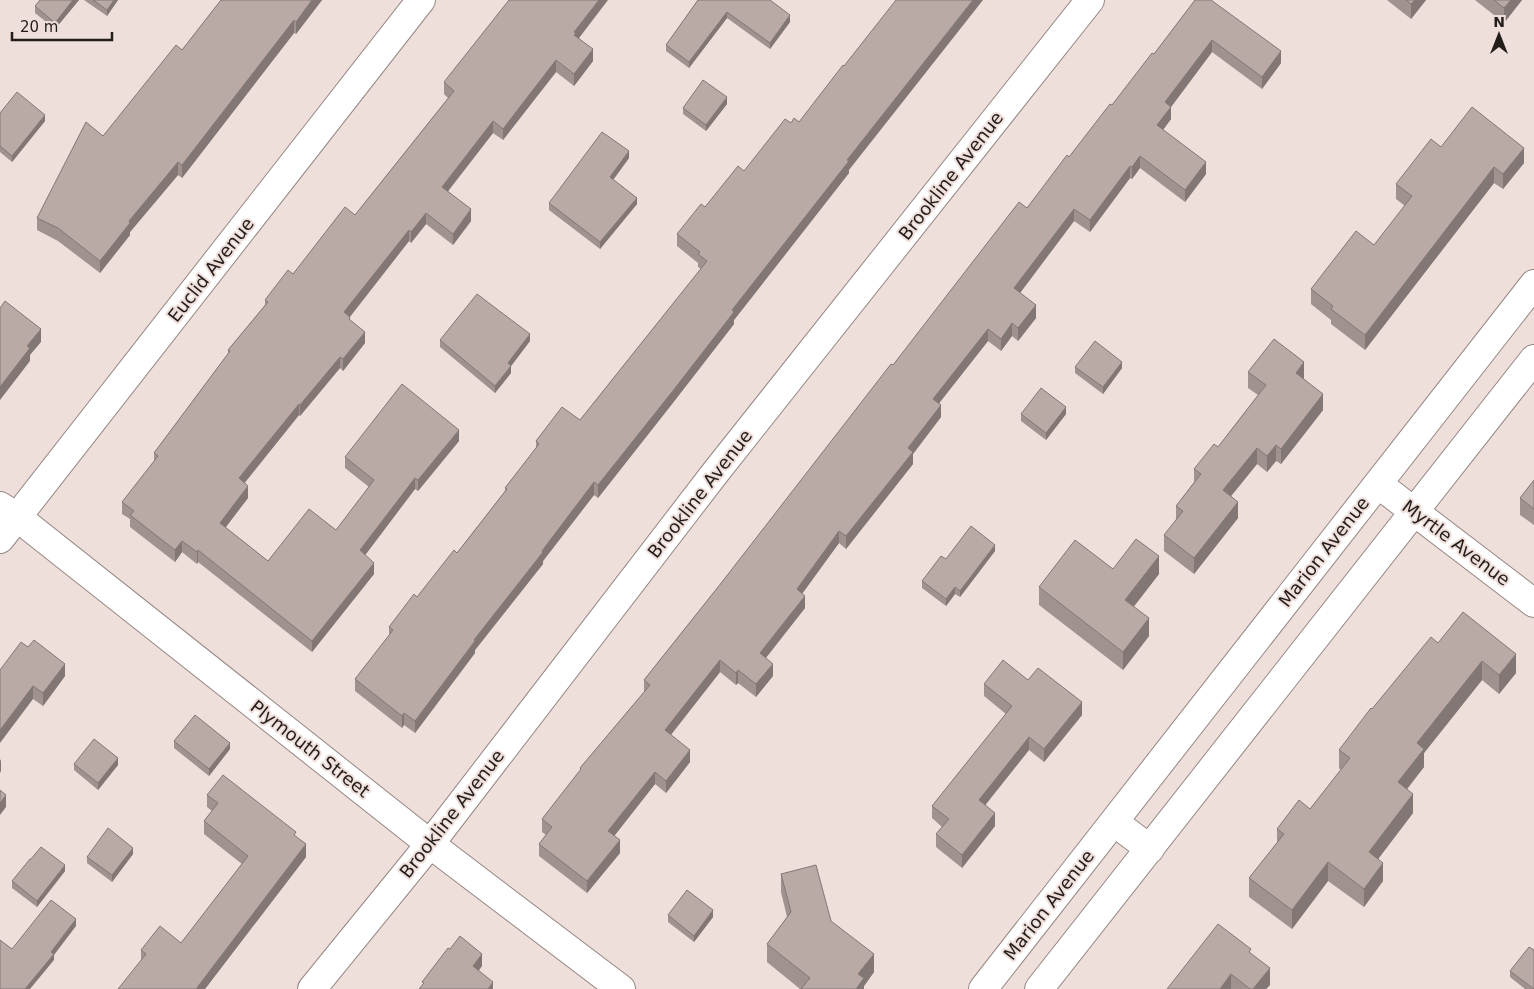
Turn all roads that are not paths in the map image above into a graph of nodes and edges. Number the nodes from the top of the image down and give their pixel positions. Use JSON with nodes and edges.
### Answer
{"nodes":[{"id":1,"x":421,"y":0,"type":"edge"},
{"id":2,"x":1090,"y":0,"type":"edge"},
{"id":3,"x":1534,"y":284,"type":"edge"},
{"id":4,"x":1534,"y":359,"type":"edge"},
{"id":5,"x":1378,"y":484,"type":"junction"},
{"id":6,"x":1415,"y":511,"type":"junction"},
{"id":7,"x":9,"y":512,"type":"edge"},
{"id":8,"x":0,"y":539,"type":"edge"},
{"id":9,"x":1534,"y":603,"type":"edge"},
{"id":10,"x":1114,"y":822,"type":"junction"},
{"id":11,"x":430,"y":844,"type":"junction"},
{"id":12,"x":1150,"y":849,"type":"junction"},
{"id":13,"x":312,"y":989,"type":"edge"},
{"id":14,"x":621,"y":989,"type":"edge"},
{"id":15,"x":983,"y":989,"type":"edge"},
{"id":16,"x":1040,"y":989,"type":"edge"}],
"edges":[{"from":1,"to":7,"type":"street","name":"Euclid Avenue"},
{"from":2,"to":11,"type":"street","name":"Brookline Avenue"},
{"from":3,"to":5,"type":"street","name":"Marion Avenue"},
{"from":4,"to":6,"type":"street"},
{"from":5,"to":6,"type":"street","name":"Myrtle Avenue"},
{"from":5,"to":10,"type":"street","name":"Marion Avenue"},
{"from":6,"to":9,"type":"street","name":"Myrtle Avenue"},
{"from":6,"to":12,"type":"street"},
{"from":7,"to":8,"type":"street","name":"Euclid Avenue"},
{"from":7,"to":11,"type":"street","name":"Plymouth Street"},
{"from":10,"to":12,"type":"street"},
{"from":10,"to":15,"type":"street","name":"Marion Avenue"},
{"from":11,"to":13,"type":"street","name":"Brookline Avenue"},
{"from":11,"to":14,"type":"street","name":"Plymouth Street"},
{"from":12,"to":16,"type":"street"}]}
